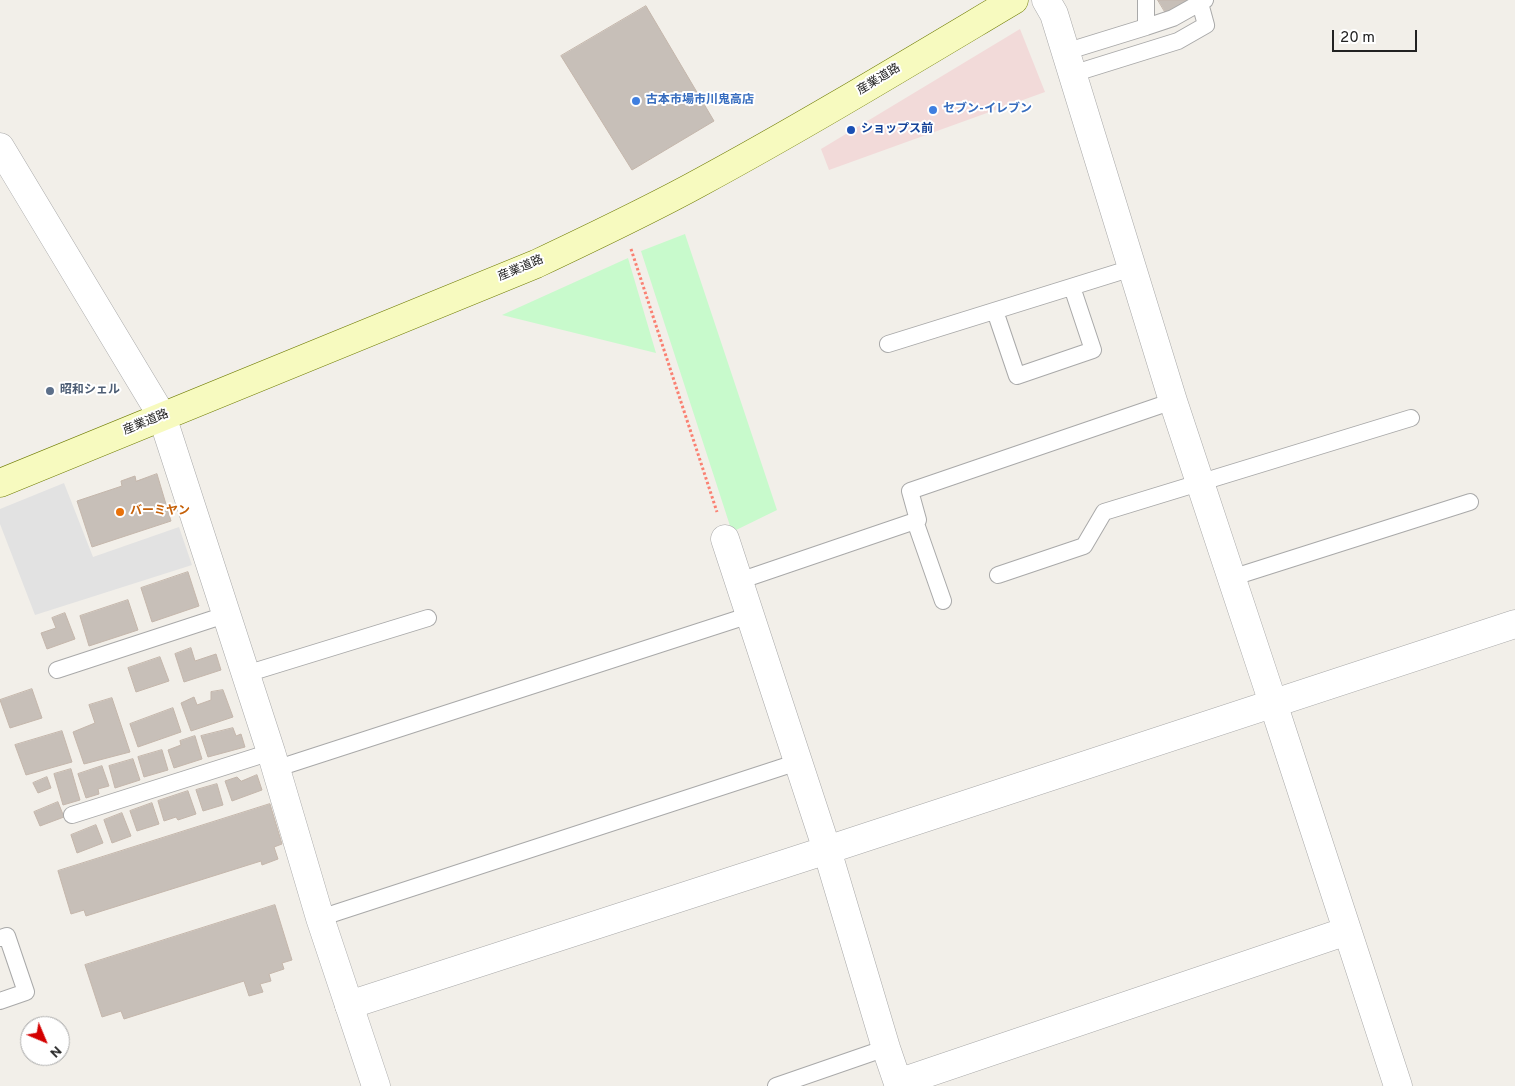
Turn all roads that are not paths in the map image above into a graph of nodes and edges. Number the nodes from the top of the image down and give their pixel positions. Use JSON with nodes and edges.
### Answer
{"nodes":[{"id":1,"x":1014,"y":0,"type":"edge"},
{"id":2,"x":1046,"y":0,"type":"edge"},
{"id":3,"x":1146,"y":0,"type":"edge"},
{"id":4,"x":1202,"y":1,"type":"edge"},
{"id":5,"x":1146,"y":27,"type":"junction"},
{"id":6,"x":1068,"y":63,"type":"junction"},
{"id":7,"x":0,"y":147,"type":"edge"},
{"id":8,"x":1132,"y":268,"type":"junction"},
{"id":9,"x":1072,"y":286,"type":"junction"},
{"id":10,"x":995,"y":310,"type":"junction"},
{"id":11,"x":888,"y":344,"type":"dead end"},
{"id":12,"x":1173,"y":401,"type":"junction"},
{"id":13,"x":162,"y":416,"type":"junction"},
{"id":14,"x":1411,"y":418,"type":"dead end"},
{"id":15,"x":1200,"y":482,"type":"junction"},
{"id":16,"x":0,"y":483,"type":"edge"},
{"id":17,"x":1470,"y":502,"type":"dead end"},
{"id":18,"x":915,"y":521,"type":"junction"},
{"id":19,"x":726,"y":539,"type":"road end"},
{"id":20,"x":998,"y":575,"type":"dead end"},
{"id":21,"x":1231,"y":578,"type":"junction"},
{"id":22,"x":739,"y":580,"type":"junction"},
{"id":23,"x":943,"y":601,"type":"dead end"},
{"id":24,"x":225,"y":615,"type":"junction"},
{"id":25,"x":750,"y":615,"type":"junction"},
{"id":26,"x":428,"y":618,"type":"dead end"},
{"id":27,"x":1515,"y":624,"type":"edge"},
{"id":28,"x":57,"y":670,"type":"dead end"},
{"id":29,"x":246,"y":674,"type":"junction"},
{"id":30,"x":1273,"y":702,"type":"junction"},
{"id":31,"x":273,"y":761,"type":"junction"},
{"id":32,"x":798,"y":762,"type":"junction"},
{"id":33,"x":72,"y":815,"type":"dead end"},
{"id":34,"x":827,"y":850,"type":"junction"},
{"id":35,"x":320,"y":918,"type":"junction"},
{"id":36,"x":1347,"y":931,"type":"junction"},
{"id":37,"x":0,"y":938,"type":"edge"},
{"id":38,"x":0,"y":1001,"type":"edge"},
{"id":39,"x":349,"y":1005,"type":"junction"},
{"id":40,"x":886,"y":1048,"type":"junction"},
{"id":41,"x":370,"y":1084,"type":"edge"},
{"id":42,"x":898,"y":1084,"type":"edge"},
{"id":43,"x":776,"y":1086,"type":"edge"},
{"id":44,"x":1398,"y":1086,"type":"edge"}],
"edges":[{"from":1,"to":13,"type":"main road","name":"産業道路"},
{"from":2,"to":6,"type":"street"},
{"from":3,"to":5,"type":"lane"},
{"from":4,"to":5,"type":"lane"},
{"from":4,"to":6,"type":"lane"},
{"from":5,"to":6,"type":"lane"},
{"from":6,"to":8,"type":"street"},
{"from":7,"to":13,"type":"street"},
{"from":8,"to":9,"type":"lane"},
{"from":8,"to":12,"type":"street"},
{"from":9,"to":10,"type":"lane"},
{"from":9,"to":10,"type":"lane"},
{"from":10,"to":11,"type":"lane"},
{"from":12,"to":15,"type":"street"},
{"from":12,"to":18,"type":"lane"},
{"from":13,"to":16,"type":"main road","name":"産業道路"},
{"from":13,"to":24,"type":"street"},
{"from":14,"to":15,"type":"lane"},
{"from":15,"to":20,"type":"lane"},
{"from":15,"to":21,"type":"street"},
{"from":17,"to":21,"type":"lane"},
{"from":18,"to":22,"type":"lane"},
{"from":18,"to":23,"type":"lane"},
{"from":19,"to":22,"type":"street"},
{"from":21,"to":30,"type":"street"},
{"from":22,"to":25,"type":"street"},
{"from":24,"to":28,"type":"lane"},
{"from":24,"to":29,"type":"street"},
{"from":25,"to":31,"type":"lane"},
{"from":25,"to":32,"type":"street"},
{"from":26,"to":29,"type":"lane"},
{"from":27,"to":30,"type":"street"},
{"from":29,"to":31,"type":"street"},
{"from":30,"to":34,"type":"street"},
{"from":30,"to":36,"type":"street"},
{"from":31,"to":33,"type":"lane"},
{"from":31,"to":35,"type":"street"},
{"from":32,"to":34,"type":"street"},
{"from":32,"to":35,"type":"lane"},
{"from":34,"to":39,"type":"street"},
{"from":34,"to":40,"type":"street"},
{"from":35,"to":39,"type":"street"},
{"from":36,"to":42,"type":"street"},
{"from":36,"to":44,"type":"street"},
{"from":37,"to":38,"type":"lane"},
{"from":39,"to":41,"type":"street"},
{"from":40,"to":42,"type":"street"},
{"from":40,"to":43,"type":"lane"}]}
